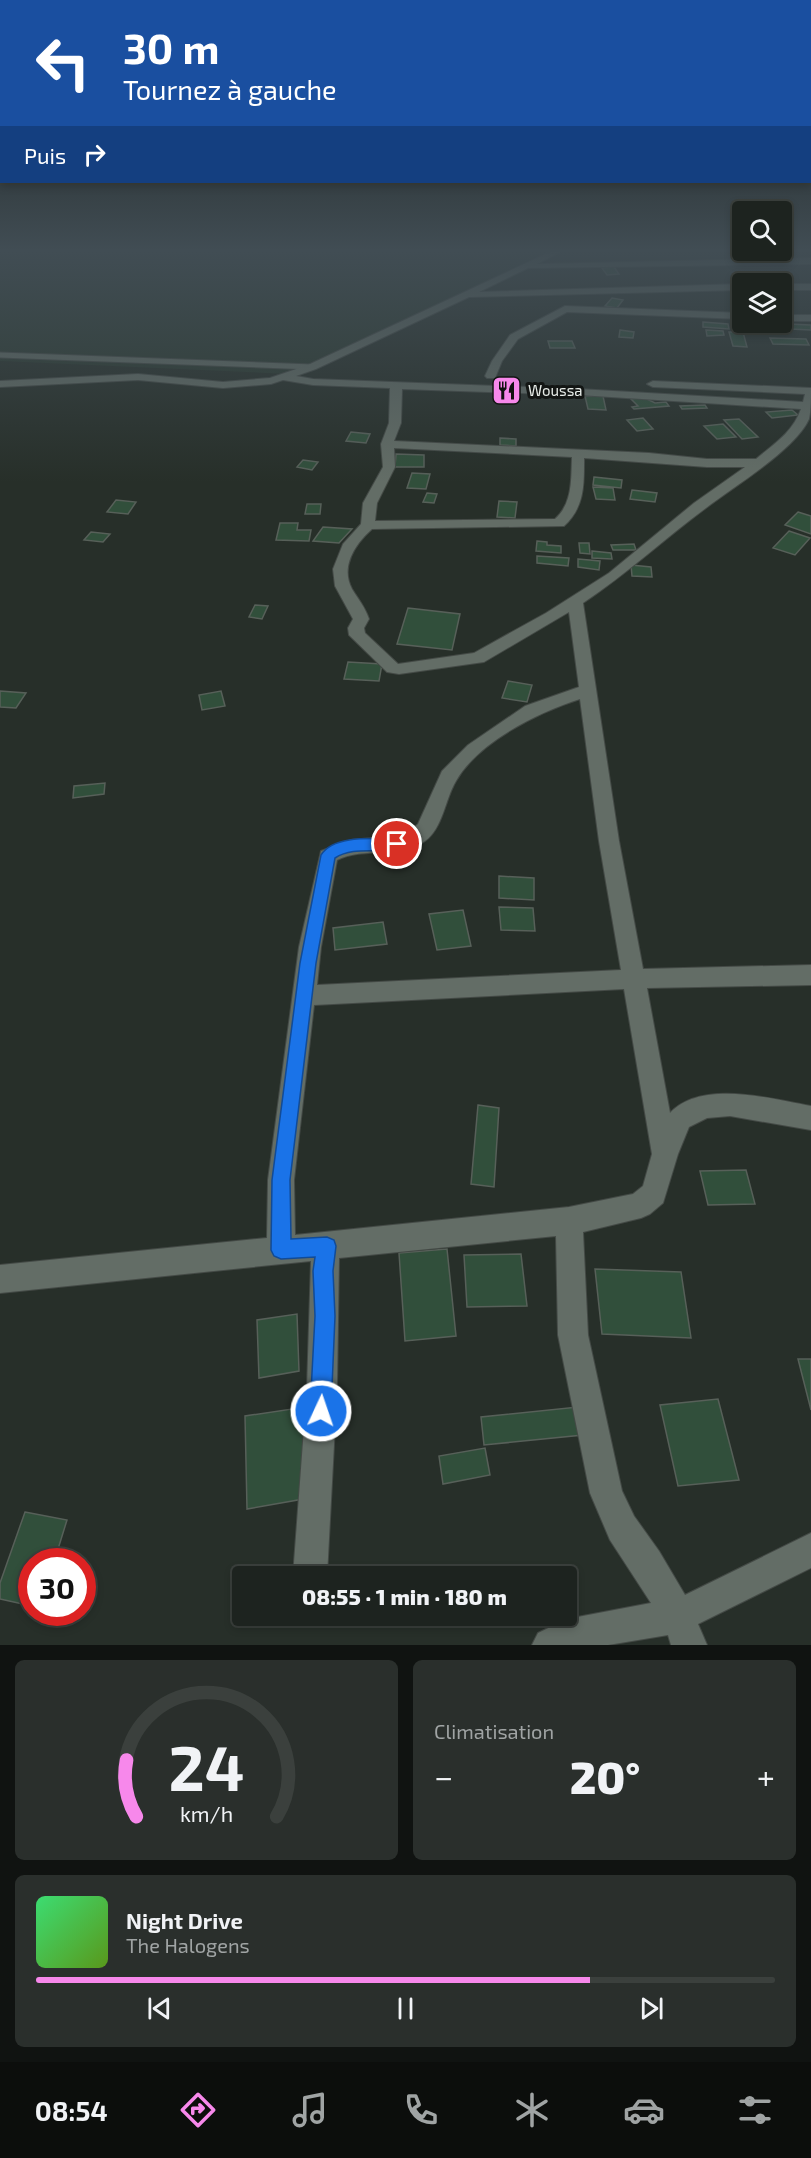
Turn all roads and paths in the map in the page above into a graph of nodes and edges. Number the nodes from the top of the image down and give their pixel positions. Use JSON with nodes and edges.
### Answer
{"nodes":[{"id":1,"x":394,"y":329,"type":"edge"},
{"id":2,"x":530,"y":329,"type":"edge"},
{"id":3,"x":0,"y":355,"type":"edge"},
{"id":4,"x":312,"y":368,"type":"junction"},
{"id":5,"x":335,"y":369,"type":"dead end"},
{"id":6,"x":491,"y":376,"type":"dead end"},
{"id":7,"x":285,"y":378,"type":"junction"},
{"id":8,"x":570,"y":380,"type":"dead end"},
{"id":9,"x":594,"y":381,"type":"dead end"},
{"id":10,"x":641,"y":383,"type":"dead end"},
{"id":11,"x":0,"y":384,"type":"edge"},
{"id":12,"x":396,"y":384,"type":"junction"},
{"id":13,"x":810,"y":399,"type":"edge"},
{"id":14,"x":387,"y":444,"type":"junction"},
{"id":15,"x":578,"y":454,"type":"junction"},
{"id":16,"x":759,"y":463,"type":"junction"},
{"id":17,"x":368,"y":525,"type":"junction"},
{"id":18,"x":575,"y":601,"type":"junction"},
{"id":19,"x":588,"y":690,"type":"junction"},
{"id":20,"x":811,"y":975,"type":"edge"},
{"id":21,"x":633,"y":979,"type":"junction"},
{"id":22,"x":304,"y":996,"type":"junction"},
{"id":23,"x":811,"y":1118,"type":"edge"},
{"id":24,"x":664,"y":1154,"type":"junction"},
{"id":25,"x":569,"y":1221,"type":"junction"},
{"id":26,"x":327,"y":1246,"type":"junction"},
{"id":27,"x":281,"y":1250,"type":"junction"},
{"id":28,"x":0,"y":1279,"type":"edge"},
{"id":29,"x":811,"y":1550,"type":"edge"},
{"id":30,"x":311,"y":1566,"type":"edge"},
{"id":31,"x":683,"y":1630,"type":"edge"},
{"id":32,"x":550,"y":1645,"type":"edge"}],
"edges":[{"from":1,"to":4,"type":"street"},
{"from":2,"to":6,"type":"street"},
{"from":3,"to":4,"type":"lane"},
{"from":4,"to":5,"type":"street"},
{"from":4,"to":7,"type":"street"},
{"from":7,"to":11,"type":"street"},
{"from":7,"to":12,"type":"street"},
{"from":8,"to":9,"type":"street"},
{"from":10,"to":13,"type":"street"},
{"from":12,"to":13,"type":"street"},
{"from":12,"to":14,"type":"street"},
{"from":13,"to":16,"type":"street"},
{"from":14,"to":15,"type":"street"},
{"from":14,"to":17,"type":"street"},
{"from":15,"to":16,"type":"street"},
{"from":15,"to":17,"type":"street"},
{"from":16,"to":18,"type":"street"},
{"from":17,"to":18,"type":"street"},
{"from":18,"to":19,"type":"street"},
{"from":19,"to":21,"type":"street"},
{"from":19,"to":22,"type":"street"},
{"from":20,"to":21,"type":"street"},
{"from":21,"to":22,"type":"street"},
{"from":21,"to":24,"type":"street"},
{"from":22,"to":27,"type":"street"},
{"from":23,"to":24,"type":"street"},
{"from":24,"to":25,"type":"street"},
{"from":25,"to":26,"type":"street"},
{"from":25,"to":31,"type":"street"},
{"from":26,"to":27,"type":"street"},
{"from":26,"to":30,"type":"street"},
{"from":27,"to":28,"type":"street"},
{"from":29,"to":31,"type":"street"},
{"from":31,"to":32,"type":"street"}]}
